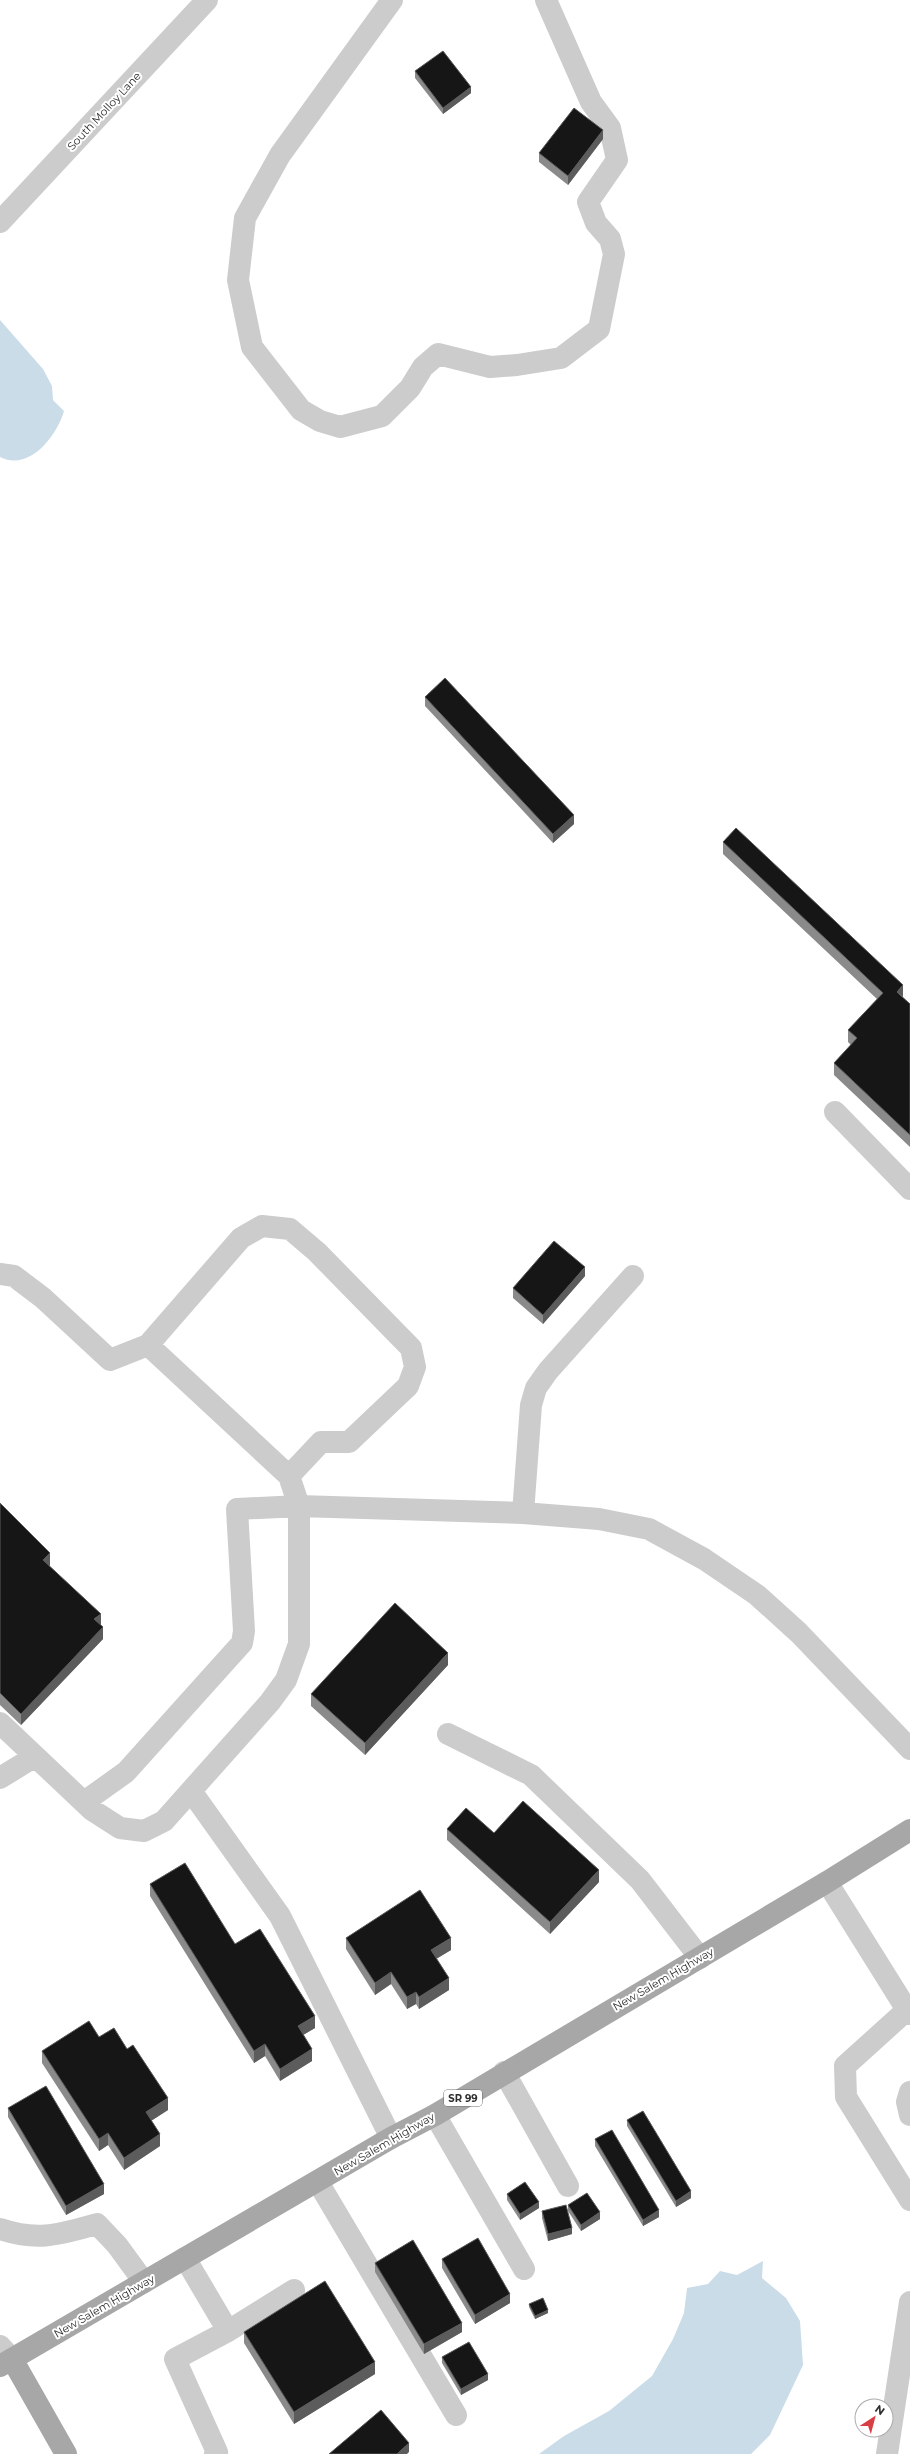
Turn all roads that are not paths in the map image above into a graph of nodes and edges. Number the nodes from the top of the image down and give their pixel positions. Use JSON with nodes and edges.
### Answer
{"nodes":[{"id":1,"x":207,"y":0,"type":"edge"},
{"id":2,"x":392,"y":0,"type":"edge"},
{"id":3,"x":546,"y":0,"type":"edge"},
{"id":4,"x":0,"y":222,"type":"edge"},
{"id":5,"x":835,"y":1112,"type":"dead end"},
{"id":6,"x":910,"y":1189,"type":"edge"},
{"id":7,"x":0,"y":1274,"type":"edge"},
{"id":8,"x":633,"y":1276,"type":"dead end"},
{"id":9,"x":148,"y":1345,"type":"junction"},
{"id":10,"x":289,"y":1476,"type":"junction"},
{"id":11,"x":299,"y":1506,"type":"junction"},
{"id":12,"x":523,"y":1514,"type":"junction"},
{"id":13,"x":0,"y":1724,"type":"edge"},
{"id":14,"x":448,"y":1734,"type":"dead end"},
{"id":15,"x":910,"y":1749,"type":"edge"},
{"id":16,"x":34,"y":1757,"type":"junction"},
{"id":17,"x":0,"y":1778,"type":"edge"},
{"id":18,"x":191,"y":1790,"type":"junction"},
{"id":19,"x":84,"y":1802,"type":"junction"},
{"id":20,"x":910,"y":1830,"type":"edge"},
{"id":21,"x":827,"y":1882,"type":"junction"},
{"id":22,"x":700,"y":1958,"type":"junction"},
{"id":23,"x":909,"y":2011,"type":"edge"},
{"id":24,"x":504,"y":2072,"type":"junction"},
{"id":25,"x":910,"y":2092,"type":"edge"},
{"id":26,"x":435,"y":2115,"type":"junction"},
{"id":27,"x":910,"y":2115,"type":"edge"},
{"id":28,"x":391,"y":2138,"type":"junction"},
{"id":29,"x":318,"y":2182,"type":"junction"},
{"id":30,"x":568,"y":2186,"type":"dead end"},
{"id":31,"x":910,"y":2200,"type":"edge"},
{"id":32,"x":0,"y":2229,"type":"edge"},
{"id":33,"x":186,"y":2258,"type":"junction"},
{"id":34,"x":524,"y":2269,"type":"dead end"},
{"id":35,"x":144,"y":2282,"type":"junction"},
{"id":36,"x":294,"y":2290,"type":"dead end"},
{"id":37,"x":910,"y":2307,"type":"edge"},
{"id":38,"x":228,"y":2331,"type":"junction"},
{"id":39,"x":4,"y":2357,"type":"edge"},
{"id":40,"x":456,"y":2414,"type":"dead end"},
{"id":41,"x":66,"y":2454,"type":"edge"},
{"id":42,"x":215,"y":2454,"type":"edge"},
{"id":43,"x":887,"y":2454,"type":"edge"}],
"edges":[{"from":1,"to":4,"type":"street","name":"South Molloy Lane"},
{"from":2,"to":3,"type":"street"},
{"from":5,"to":6,"type":"street"},
{"from":7,"to":9,"type":"street"},
{"from":8,"to":12,"type":"street"},
{"from":9,"to":10,"type":"street"},
{"from":9,"to":10,"type":"street"},
{"from":10,"to":11,"type":"street"},
{"from":11,"to":12,"type":"street"},
{"from":11,"to":18,"type":"street"},
{"from":11,"to":19,"type":"street"},
{"from":12,"to":15,"type":"street"},
{"from":13,"to":16,"type":"street"},
{"from":14,"to":22,"type":"street"},
{"from":16,"to":17,"type":"street"},
{"from":16,"to":19,"type":"street"},
{"from":18,"to":19,"type":"street"},
{"from":18,"to":28,"type":"street"},
{"from":20,"to":21,"type":"main road","name":"New Salem Highway","number":"SR 99"},
{"from":21,"to":22,"type":"main road","name":"New Salem Highway","number":"SR 99"},
{"from":21,"to":23,"type":"street"},
{"from":22,"to":24,"type":"main road","name":"New Salem Highway","number":"SR 99"},
{"from":23,"to":31,"type":"street"},
{"from":24,"to":26,"type":"main road","name":"New Salem Highway","number":"SR 99"},
{"from":24,"to":30,"type":"street"},
{"from":25,"to":27,"type":"street"},
{"from":26,"to":28,"type":"main road","name":"New Salem Highway","number":"SR 99"},
{"from":26,"to":34,"type":"street"},
{"from":28,"to":29,"type":"main road","name":"New Salem Highway","number":"SR 99"},
{"from":29,"to":33,"type":"main road","name":"New Salem Highway","number":"SR 99"},
{"from":29,"to":40,"type":"street"},
{"from":32,"to":35,"type":"street"},
{"from":33,"to":35,"type":"main road","name":"New Salem Highway","number":"SR 99"},
{"from":33,"to":38,"type":"street"},
{"from":35,"to":39,"type":"main road","name":"New Salem Highway","number":"SR 99"},
{"from":36,"to":38,"type":"street"},
{"from":37,"to":43,"type":"street"},
{"from":38,"to":42,"type":"street"},
{"from":39,"to":41,"type":"main road"}]}
